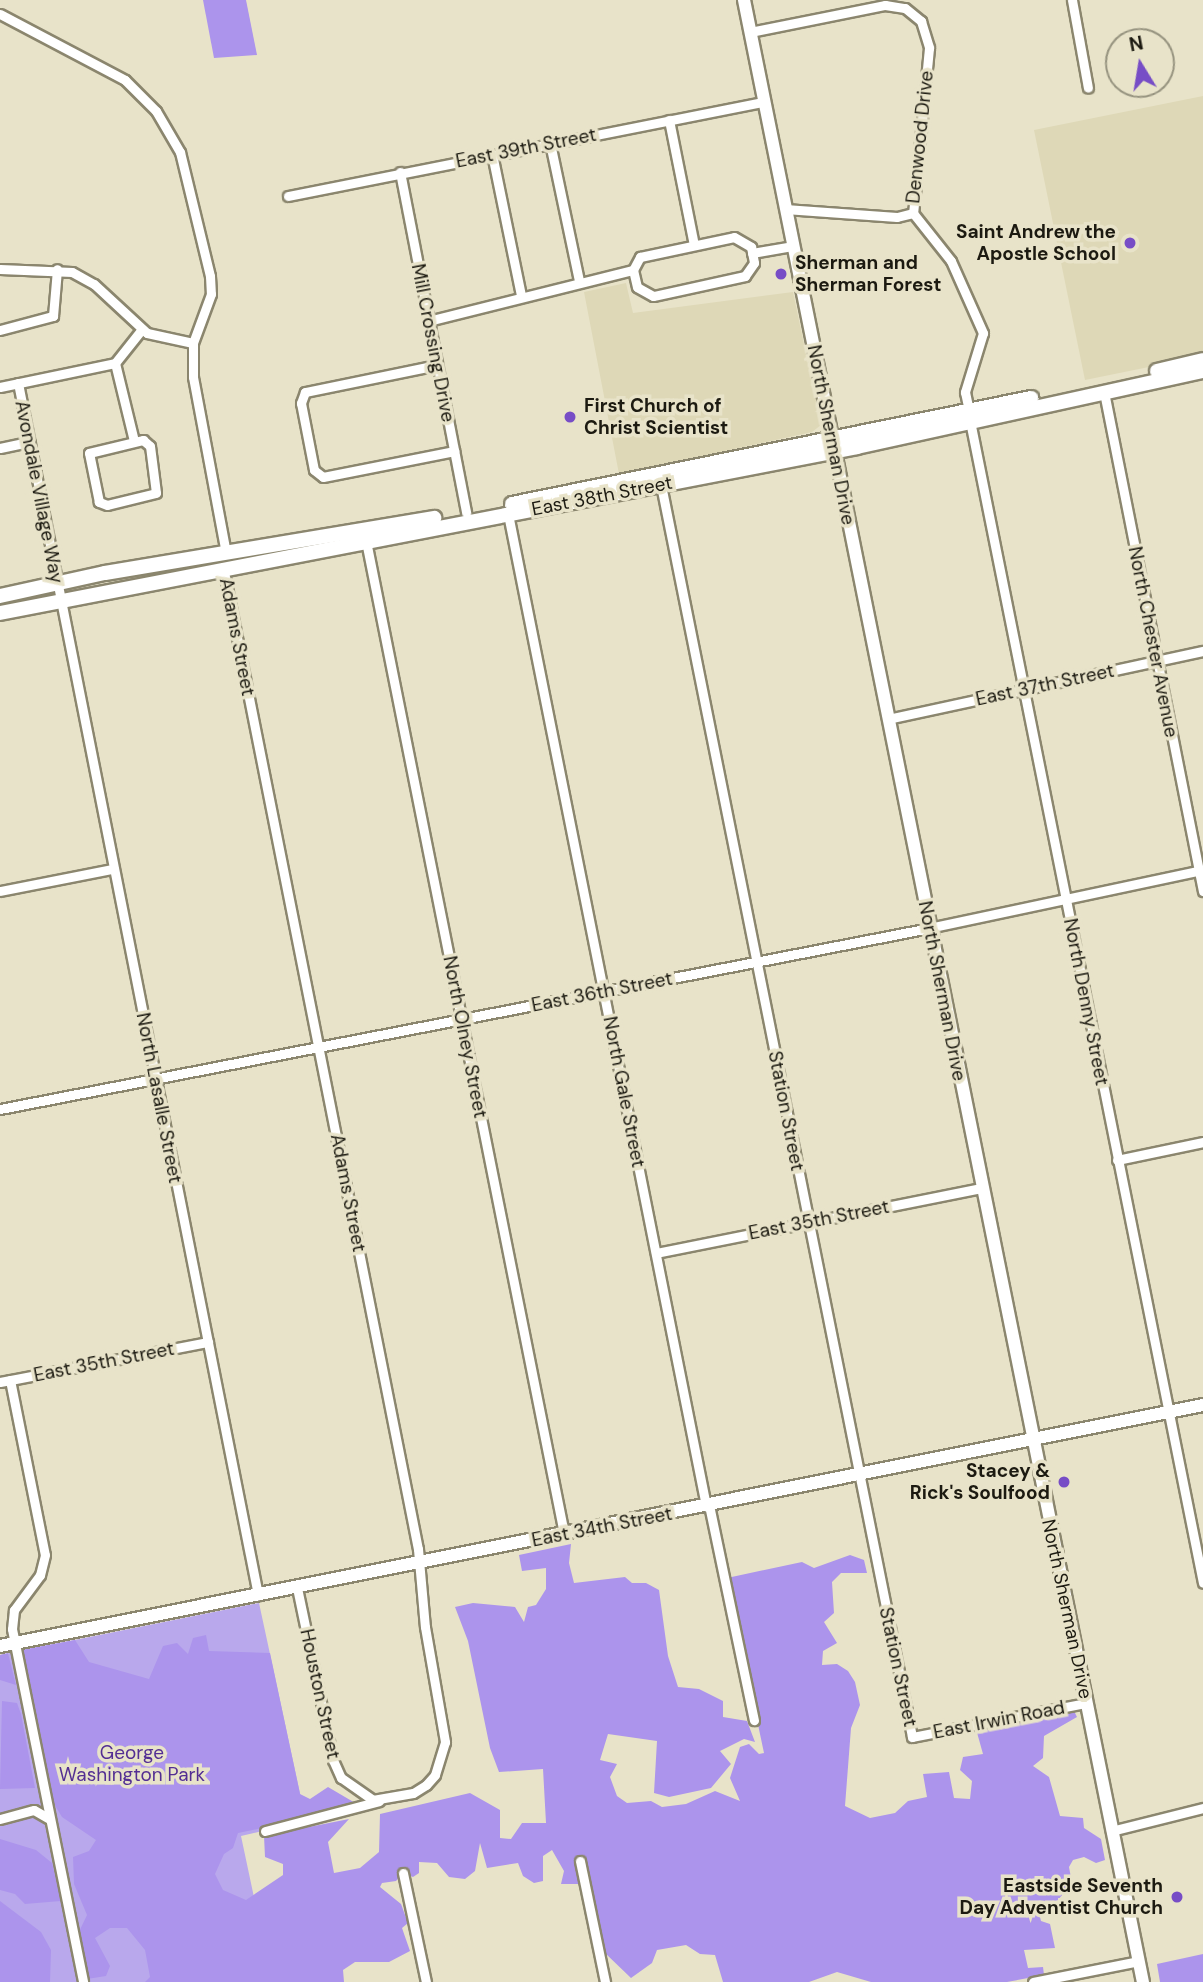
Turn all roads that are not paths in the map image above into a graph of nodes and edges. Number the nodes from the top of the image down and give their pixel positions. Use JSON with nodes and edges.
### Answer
{"nodes":[{"id":1,"x":744,"y":0,"type":"edge"},
{"id":2,"x":1072,"y":0,"type":"edge"},
{"id":3,"x":0,"y":14,"type":"edge"},
{"id":4,"x":750,"y":32,"type":"junction"},
{"id":5,"x":1088,"y":88,"type":"dead end"},
{"id":6,"x":764,"y":102,"type":"junction"},
{"id":7,"x":669,"y":120,"type":"junction"},
{"id":8,"x":550,"y":143,"type":"junction"},
{"id":9,"x":492,"y":154,"type":"junction"},
{"id":10,"x":400,"y":172,"type":"junction"},
{"id":11,"x":288,"y":197,"type":"dead end"},
{"id":12,"x":785,"y":209,"type":"junction"},
{"id":13,"x":913,"y":213,"type":"junction"},
{"id":14,"x":694,"y":245,"type":"junction"},
{"id":15,"x":793,"y":246,"type":"junction"},
{"id":16,"x":752,"y":253,"type":"junction"},
{"id":17,"x":0,"y":269,"type":"edge"},
{"id":18,"x":57,"y":269,"type":"junction"},
{"id":19,"x":633,"y":270,"type":"junction"},
{"id":20,"x":579,"y":281,"type":"junction"},
{"id":21,"x":521,"y":295,"type":"junction"},
{"id":22,"x":429,"y":321,"type":"junction"},
{"id":23,"x":142,"y":329,"type":"junction"},
{"id":24,"x":0,"y":330,"type":"edge"},
{"id":25,"x":193,"y":343,"type":"junction"},
{"id":26,"x":1203,"y":360,"type":"edge"},
{"id":27,"x":115,"y":363,"type":"junction"},
{"id":28,"x":437,"y":365,"type":"junction"},
{"id":29,"x":1203,"y":371,"type":"edge"},
{"id":30,"x":18,"y":383,"type":"junction"},
{"id":31,"x":0,"y":387,"type":"edge"},
{"id":32,"x":1104,"y":392,"type":"junction"},
{"id":33,"x":969,"y":416,"type":"junction"},
{"id":34,"x":134,"y":441,"type":"junction"},
{"id":35,"x":29,"y":442,"type":"junction"},
{"id":36,"x":834,"y":445,"type":"junction"},
{"id":37,"x":0,"y":448,"type":"edge"},
{"id":38,"x":454,"y":451,"type":"junction"},
{"id":39,"x":661,"y":485,"type":"junction"},
{"id":40,"x":466,"y":513,"type":"junction"},
{"id":41,"x":508,"y":514,"type":"junction"},
{"id":42,"x":366,"y":541,"type":"junction"},
{"id":43,"x":225,"y":561,"type":"junction"},
{"id":44,"x":56,"y":582,"type":"junction"},
{"id":45,"x":0,"y":596,"type":"edge"},
{"id":46,"x":60,"y":601,"type":"junction"},
{"id":47,"x":0,"y":614,"type":"edge"},
{"id":48,"x":1203,"y":651,"type":"edge"},
{"id":49,"x":1157,"y":661,"type":"junction"},
{"id":50,"x":1024,"y":689,"type":"junction"},
{"id":51,"x":888,"y":719,"type":"junction"},
{"id":52,"x":113,"y":869,"type":"junction"},
{"id":53,"x":1201,"y":870,"type":"edge"},
{"id":54,"x":0,"y":891,"type":"edge"},
{"id":55,"x":1203,"y":891,"type":"edge"},
{"id":56,"x":1065,"y":899,"type":"junction"},
{"id":57,"x":929,"y":928,"type":"junction"},
{"id":58,"x":755,"y":962,"type":"junction"},
{"id":59,"x":604,"y":992,"type":"junction"},
{"id":60,"x":462,"y":1019,"type":"junction"},
{"id":61,"x":319,"y":1048,"type":"junction"},
{"id":62,"x":155,"y":1079,"type":"junction"},
{"id":63,"x":0,"y":1109,"type":"edge"},
{"id":64,"x":1203,"y":1142,"type":"edge"},
{"id":65,"x":1117,"y":1160,"type":"junction"},
{"id":66,"x":981,"y":1188,"type":"junction"},
{"id":67,"x":808,"y":1222,"type":"junction"},
{"id":68,"x":656,"y":1253,"type":"junction"},
{"id":69,"x":208,"y":1342,"type":"junction"},
{"id":70,"x":5,"y":1381,"type":"edge"},
{"id":71,"x":1203,"y":1405,"type":"edge"},
{"id":72,"x":1168,"y":1412,"type":"junction"},
{"id":73,"x":1032,"y":1440,"type":"junction"},
{"id":74,"x":858,"y":1475,"type":"junction"},
{"id":75,"x":708,"y":1506,"type":"junction"},
{"id":76,"x":564,"y":1534,"type":"junction"},
{"id":77,"x":420,"y":1563,"type":"junction"},
{"id":78,"x":1203,"y":1583,"type":"edge"},
{"id":79,"x":297,"y":1587,"type":"junction"},
{"id":80,"x":258,"y":1595,"type":"junction"},
{"id":81,"x":14,"y":1643,"type":"junction"},
{"id":82,"x":0,"y":1646,"type":"edge"},
{"id":83,"x":1086,"y":1703,"type":"junction"},
{"id":84,"x":754,"y":1720,"type":"dead end"},
{"id":85,"x":912,"y":1737,"type":"joint"},
{"id":86,"x":382,"y":1801,"type":"junction"},
{"id":87,"x":1203,"y":1808,"type":"edge"},
{"id":88,"x":0,"y":1819,"type":"edge"},
{"id":89,"x":49,"y":1820,"type":"junction"},
{"id":90,"x":265,"y":1830,"type":"dead end"},
{"id":91,"x":1111,"y":1831,"type":"junction"},
{"id":92,"x":580,"y":1861,"type":"dead end"},
{"id":93,"x":403,"y":1873,"type":"dead end"},
{"id":94,"x":1139,"y":1961,"type":"junction"},
{"id":95,"x":83,"y":1982,"type":"edge"},
{"id":96,"x":426,"y":1982,"type":"edge"},
{"id":97,"x":605,"y":1982,"type":"edge"},
{"id":98,"x":1033,"y":1982,"type":"edge"},
{"id":99,"x":1143,"y":1982,"type":"edge"}],
"edges":[{"from":1,"to":4,"type":"main road","name":"North Sherman Drive"},
{"from":2,"to":5,"type":"street"},
{"from":3,"to":25,"type":"street"},
{"from":4,"to":6,"type":"main road","name":"North Sherman Drive"},
{"from":4,"to":13,"type":"street","name":"Denwood Drive"},
{"from":6,"to":7,"type":"street","name":"East 39th Street"},
{"from":6,"to":12,"type":"main road","name":"North Sherman Drive"},
{"from":7,"to":8,"type":"street","name":"East 39th Street"},
{"from":7,"to":14,"type":"street"},
{"from":8,"to":9,"type":"street","name":"East 39th Street"},
{"from":8,"to":20,"type":"street"},
{"from":9,"to":10,"type":"street","name":"East 39th Street"},
{"from":9,"to":21,"type":"street"},
{"from":10,"to":11,"type":"street","name":"East 39th Street"},
{"from":10,"to":22,"type":"street","name":"Mill Crossing Drive"},
{"from":12,"to":13,"type":"street"},
{"from":12,"to":15,"type":"main road","name":"North Sherman Drive"},
{"from":13,"to":33,"type":"street","name":"Denwood Drive"},
{"from":14,"to":16,"type":"street"},
{"from":14,"to":19,"type":"street"},
{"from":15,"to":16,"type":"street"},
{"from":15,"to":36,"type":"main road","name":"North Sherman Drive"},
{"from":16,"to":19,"type":"street"},
{"from":17,"to":18,"type":"street"},
{"from":18,"to":23,"type":"street"},
{"from":18,"to":24,"type":"street"},
{"from":19,"to":20,"type":"street"},
{"from":20,"to":21,"type":"street"},
{"from":21,"to":22,"type":"street"},
{"from":22,"to":28,"type":"street","name":"Mill Crossing Drive"},
{"from":23,"to":25,"type":"street"},
{"from":23,"to":27,"type":"street"},
{"from":25,"to":43,"type":"street","name":"Adams Street"},
{"from":26,"to":33,"type":"main road","name":"East 38th Street"},
{"from":27,"to":30,"type":"street"},
{"from":27,"to":34,"type":"street"},
{"from":28,"to":38,"type":"street","name":"Mill Crossing Drive"},
{"from":28,"to":38,"type":"street"},
{"from":29,"to":32,"type":"main road","name":"East 38th Street"},
{"from":30,"to":31,"type":"street"},
{"from":30,"to":35,"type":"street","name":"Avondale Village Way"},
{"from":32,"to":33,"type":"main road","name":"East 38th Street"},
{"from":32,"to":49,"type":"street","name":"North Chester Avenue"},
{"from":33,"to":36,"type":"main road","name":"East 38th Street"},
{"from":33,"to":50,"type":"street","name":"North Denny Street"},
{"from":34,"to":34,"type":"street"},
{"from":35,"to":37,"type":"street"},
{"from":35,"to":44,"type":"street","name":"Avondale Village Way"},
{"from":36,"to":39,"type":"main road","name":"East 38th Street"},
{"from":36,"to":40,"type":"main road","name":"East 38th Street"},
{"from":36,"to":51,"type":"main road","name":"North Sherman Drive"},
{"from":38,"to":40,"type":"street","name":"Mill Crossing Drive"},
{"from":39,"to":41,"type":"main road","name":"East 38th Street"},
{"from":39,"to":58,"type":"street","name":"Station Street"},
{"from":40,"to":43,"type":"main road","name":"East 38th Street"},
{"from":41,"to":42,"type":"main road","name":"East 38th Street"},
{"from":41,"to":59,"type":"street","name":"North Gale Street"},
{"from":42,"to":43,"type":"main road","name":"East 38th Street"},
{"from":42,"to":60,"type":"street","name":"North Olney Street"},
{"from":43,"to":44,"type":"main road","name":"East 38th Street"},
{"from":43,"to":46,"type":"main road","name":"East 38th Street"},
{"from":43,"to":61,"type":"street","name":"Adams Street"},
{"from":44,"to":45,"type":"main road","name":"East 38th Street"},
{"from":44,"to":46,"type":"street","name":"Avondale Village Way"},
{"from":46,"to":47,"type":"main road","name":"East 38th Street"},
{"from":46,"to":52,"type":"street","name":"North Lasalle Street"},
{"from":48,"to":49,"type":"street","name":"East 37th Street"},
{"from":49,"to":50,"type":"street","name":"East 37th Street"},
{"from":49,"to":53,"type":"street","name":"North Chester Avenue"},
{"from":50,"to":51,"type":"street","name":"East 37th Street"},
{"from":50,"to":56,"type":"street","name":"North Denny Street"},
{"from":51,"to":57,"type":"main road","name":"North Sherman Drive"},
{"from":52,"to":54,"type":"street"},
{"from":52,"to":62,"type":"street","name":"North Lasalle Street"},
{"from":53,"to":55,"type":"street","name":"North Chester Avenue"},
{"from":53,"to":56,"type":"street","name":"East 36th Street"},
{"from":56,"to":57,"type":"street","name":"East 36th Street"},
{"from":56,"to":65,"type":"street","name":"North Denny Street"},
{"from":57,"to":58,"type":"street","name":"East 36th Street"},
{"from":57,"to":66,"type":"main road","name":"North Sherman Drive"},
{"from":58,"to":59,"type":"street","name":"East 36th Street"},
{"from":58,"to":67,"type":"street","name":"Station Street"},
{"from":59,"to":60,"type":"street","name":"East 36th Street"},
{"from":59,"to":68,"type":"street","name":"North Gale Street"},
{"from":60,"to":61,"type":"street","name":"East 36th Street"},
{"from":60,"to":76,"type":"street","name":"North Olney Street"},
{"from":61,"to":62,"type":"street","name":"East 36th Street"},
{"from":61,"to":77,"type":"street","name":"Adams Street"},
{"from":62,"to":63,"type":"street","name":"East 36th Street"},
{"from":62,"to":69,"type":"street","name":"North Lasalle Street"},
{"from":64,"to":65,"type":"street"},
{"from":65,"to":72,"type":"street","name":"North Denny Street"},
{"from":66,"to":67,"type":"street","name":"East 35th Street"},
{"from":66,"to":73,"type":"main road","name":"North Sherman Drive"},
{"from":67,"to":68,"type":"street","name":"East 35th Street"},
{"from":67,"to":74,"type":"street","name":"Station Street"},
{"from":68,"to":75,"type":"street","name":"North Gale Street"},
{"from":69,"to":70,"type":"street","name":"East 35th Street"},
{"from":69,"to":80,"type":"street","name":"North Lasalle Street"},
{"from":70,"to":81,"type":"street"},
{"from":71,"to":72,"type":"main road","name":"East 34th Street"},
{"from":72,"to":73,"type":"main road","name":"East 34th Street"},
{"from":72,"to":78,"type":"street","name":"North Denny Street"},
{"from":73,"to":74,"type":"main road","name":"East 34th Street"},
{"from":73,"to":83,"type":"main road","name":"North Sherman Drive"},
{"from":74,"to":75,"type":"main road","name":"East 34th Street"},
{"from":74,"to":85,"type":"street","name":"Station Street"},
{"from":75,"to":76,"type":"main road","name":"East 34th Street"},
{"from":75,"to":84,"type":"street","name":"North Gale Street"},
{"from":76,"to":77,"type":"main road","name":"East 34th Street"},
{"from":77,"to":79,"type":"main road","name":"East 34th Street"},
{"from":77,"to":86,"type":"street","name":"Adams Street"},
{"from":79,"to":80,"type":"main road","name":"East 34th Street"},
{"from":79,"to":86,"type":"street","name":"Houston Street"},
{"from":80,"to":81,"type":"main road","name":"East 34th Street"},
{"from":81,"to":82,"type":"main road","name":"East 34th Street"},
{"from":81,"to":89,"type":"street"},
{"from":83,"to":85,"type":"street","name":"East Irwin Road"},
{"from":83,"to":91,"type":"main road","name":"North Sherman Drive"},
{"from":86,"to":90,"type":"street"},
{"from":87,"to":91,"type":"street"},
{"from":88,"to":89,"type":"street"},
{"from":89,"to":95,"type":"street"},
{"from":91,"to":94,"type":"main road","name":"North Sherman Drive"},
{"from":92,"to":97,"type":"street"},
{"from":93,"to":96,"type":"street"},
{"from":94,"to":98,"type":"street"},
{"from":94,"to":99,"type":"main road","name":"North Sherman Drive"}]}
